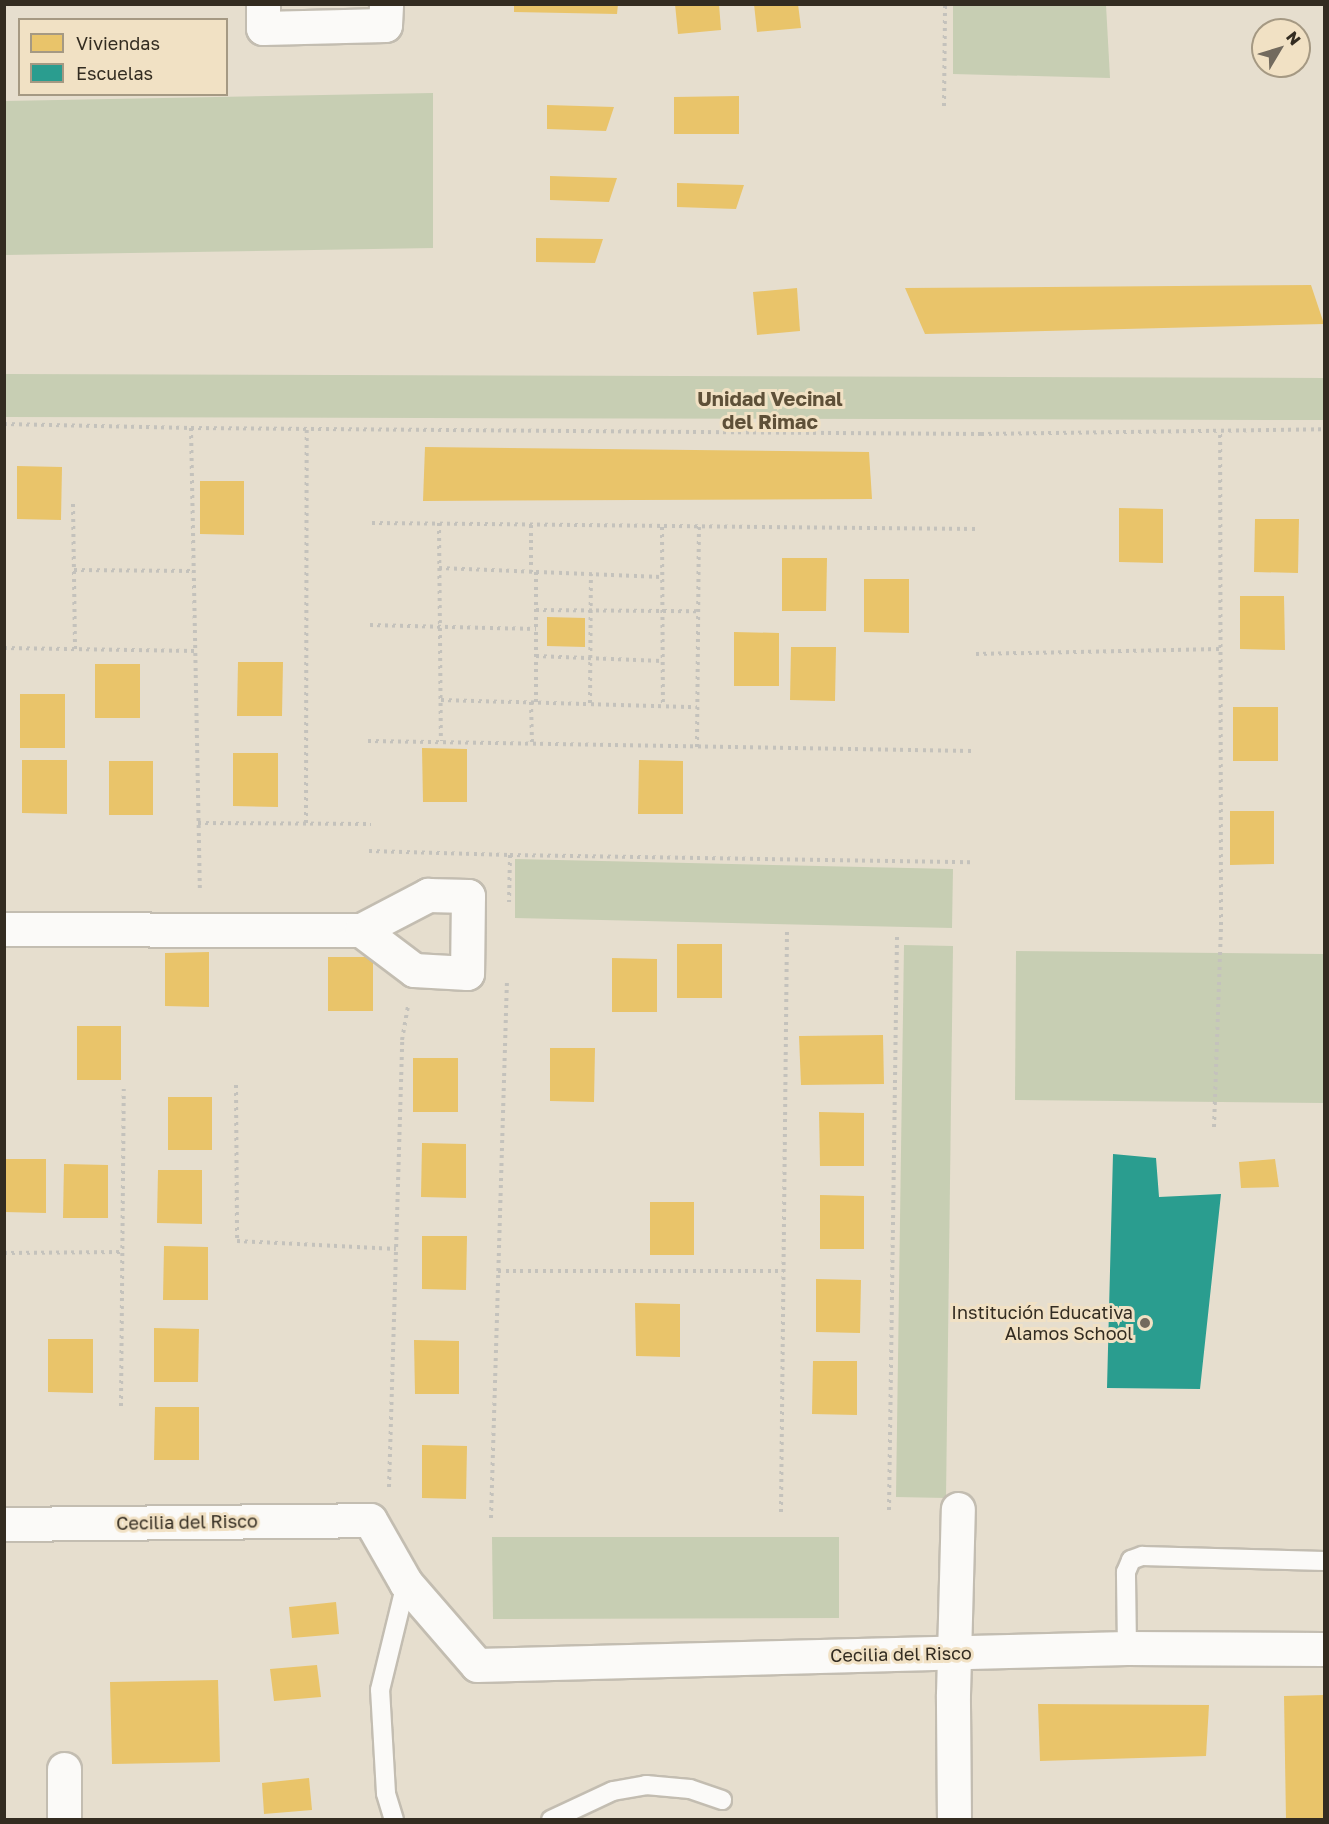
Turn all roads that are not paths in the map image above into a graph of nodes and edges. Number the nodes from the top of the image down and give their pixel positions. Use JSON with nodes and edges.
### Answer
{"nodes":[{"id":1,"x":263,"y":4,"type":"edge"},
{"id":2,"x":386,"y":4,"type":"edge"},
{"id":3,"x":4,"y":929,"type":"edge"},
{"id":4,"x":361,"y":930,"type":"junction"},
{"id":5,"x":958,"y":1509,"type":"dead end"},
{"id":6,"x":4,"y":1524,"type":"edge"},
{"id":7,"x":1324,"y":1561,"type":"edge"},
{"id":8,"x":406,"y":1583,"type":"junction"},
{"id":9,"x":1127,"y":1648,"type":"junction"},
{"id":10,"x":1324,"y":1649,"type":"edge"},
{"id":11,"x":954,"y":1653,"type":"junction"},
{"id":12,"x":64,"y":1769,"type":"dead end"},
{"id":13,"x":722,"y":1800,"type":"dead end"},
{"id":14,"x":64,"y":1820,"type":"edge"},
{"id":15,"x":394,"y":1820,"type":"edge"},
{"id":16,"x":551,"y":1820,"type":"edge"},
{"id":17,"x":954,"y":1820,"type":"edge"}],
"edges":[{"from":1,"to":2,"type":"street"},
{"from":3,"to":4,"type":"street"},
{"from":4,"to":4,"type":"street"},
{"from":5,"to":11,"type":"street"},
{"from":6,"to":8,"type":"street","name":"Cecilia del Risco"},
{"from":7,"to":9,"type":"lane"},
{"from":8,"to":11,"type":"street","name":"Cecilia del Risco"},
{"from":8,"to":15,"type":"lane"},
{"from":9,"to":10,"type":"street","name":"Cecilia del Risco"},
{"from":9,"to":11,"type":"street","name":"Cecilia del Risco"},
{"from":11,"to":17,"type":"street"},
{"from":12,"to":14,"type":"street"},
{"from":13,"to":16,"type":"lane"}]}
